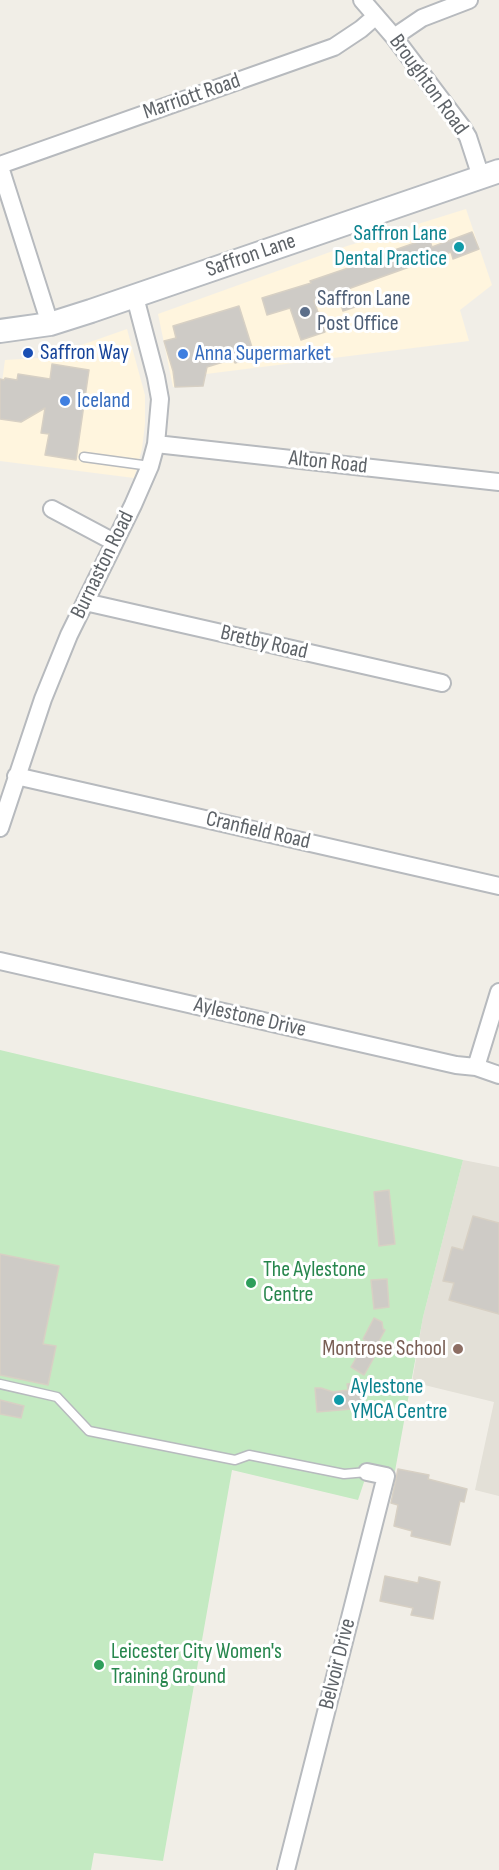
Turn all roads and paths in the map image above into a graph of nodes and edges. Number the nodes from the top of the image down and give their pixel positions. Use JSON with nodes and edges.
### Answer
{"nodes":[{"id":1,"x":362,"y":0,"type":"edge"},
{"id":2,"x":469,"y":0,"type":"edge"},
{"id":3,"x":376,"y":15,"type":"junction"},
{"id":4,"x":394,"y":37,"type":"junction"},
{"id":5,"x":0,"y":166,"type":"edge"},
{"id":6,"x":490,"y":174,"type":"edge"},
{"id":7,"x":135,"y":297,"type":"junction"},
{"id":8,"x":50,"y":324,"type":"junction"},
{"id":9,"x":0,"y":332,"type":"edge"},
{"id":10,"x":156,"y":444,"type":"junction"},
{"id":11,"x":84,"y":457,"type":"dead end"},
{"id":12,"x":150,"y":466,"type":"junction"},
{"id":13,"x":499,"y":482,"type":"edge"},
{"id":14,"x":52,"y":509,"type":"dead end"},
{"id":15,"x":114,"y":542,"type":"junction"},
{"id":16,"x":86,"y":603,"type":"junction"},
{"id":17,"x":442,"y":683,"type":"dead end"},
{"id":18,"x":16,"y":776,"type":"junction"},
{"id":19,"x":0,"y":828,"type":"edge"},
{"id":20,"x":499,"y":886,"type":"edge"},
{"id":21,"x":0,"y":961,"type":"edge"},
{"id":22,"x":499,"y":993,"type":"edge"},
{"id":23,"x":476,"y":1067,"type":"junction"},
{"id":24,"x":499,"y":1075,"type":"edge"},
{"id":25,"x":0,"y":1384,"type":"edge"},
{"id":26,"x":367,"y":1473,"type":"joint"},
{"id":27,"x":286,"y":1870,"type":"edge"}],
"edges":[{"from":1,"to":3,"type":"street","name":"Broughton Road"},
{"from":2,"to":4,"type":"street"},
{"from":3,"to":4,"type":"street","name":"Broughton Road"},
{"from":3,"to":5,"type":"street","name":"Marriott Road"},
{"from":4,"to":6,"type":"street","name":"Broughton Road"},
{"from":5,"to":8,"type":"street"},
{"from":6,"to":7,"type":"main road","name":"Saffron Lane"},
{"from":7,"to":8,"type":"main road","name":"Saffron Lane"},
{"from":7,"to":10,"type":"street","name":"Burnaston Road"},
{"from":8,"to":9,"type":"main road","name":"Saffron Lane"},
{"from":10,"to":12,"type":"street","name":"Burnaston Road"},
{"from":10,"to":13,"type":"street","name":"Alton Road"},
{"from":11,"to":12,"type":"lane"},
{"from":12,"to":15,"type":"street","name":"Burnaston Road"},
{"from":14,"to":15,"type":"street"},
{"from":15,"to":16,"type":"street","name":"Burnaston Road"},
{"from":16,"to":17,"type":"street","name":"Bretby Road"},
{"from":16,"to":18,"type":"street","name":"Burnaston Road"},
{"from":18,"to":19,"type":"street","name":"Burnaston Road"},
{"from":18,"to":20,"type":"street","name":"Cranfield Road"},
{"from":21,"to":23,"type":"street","name":"Aylestone Drive"},
{"from":22,"to":23,"type":"street"},
{"from":23,"to":24,"type":"street","name":"Aylestone Drive"},
{"from":25,"to":26,"type":"lane"},
{"from":26,"to":27,"type":"street","name":"Belvoir Drive"}]}
